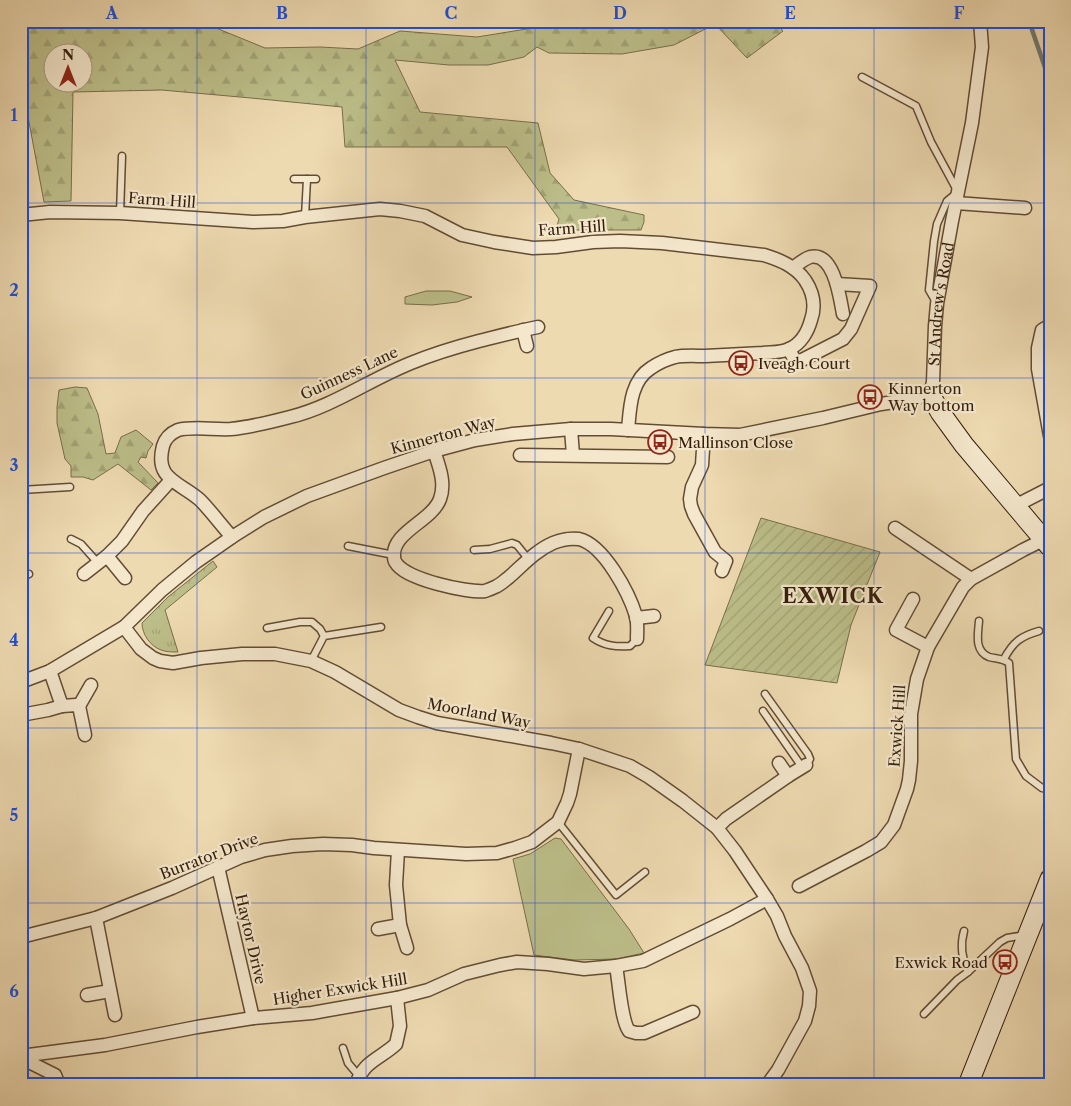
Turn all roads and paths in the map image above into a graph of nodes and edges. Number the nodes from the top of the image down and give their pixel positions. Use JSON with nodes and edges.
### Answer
{"nodes":[{"id":1,"x":980,"y":21,"type":"edge"},
{"id":2,"x":862,"y":77,"type":"dead end"},
{"id":3,"x":122,"y":156,"type":"dead end"},
{"id":4,"x":294,"y":179,"type":"dead end"},
{"id":5,"x":307,"y":179,"type":"junction"},
{"id":6,"x":316,"y":179,"type":"dead end"},
{"id":7,"x":957,"y":198,"type":"junction"},
{"id":8,"x":1025,"y":208,"type":"dead end"},
{"id":9,"x":120,"y":213,"type":"junction"},
{"id":10,"x":21,"y":215,"type":"edge"},
{"id":11,"x":304,"y":217,"type":"junction"},
{"id":12,"x":793,"y":268,"type":"junction"},
{"id":13,"x":837,"y":284,"type":"junction"},
{"id":14,"x":843,"y":314,"type":"dead end"},
{"id":15,"x":1050,"y":325,"type":"edge"},
{"id":16,"x":538,"y":327,"type":"dead end"},
{"id":17,"x":523,"y":330,"type":"junction"},
{"id":18,"x":527,"y":346,"type":"dead end"},
{"id":19,"x":789,"y":349,"type":"junction"},
{"id":20,"x":930,"y":394,"type":"junction"},
{"id":21,"x":571,"y":429,"type":"junction"},
{"id":22,"x":628,"y":430,"type":"junction"},
{"id":23,"x":704,"y":434,"type":"junction"},
{"id":24,"x":1050,"y":436,"type":"edge"},
{"id":25,"x":434,"y":452,"type":"junction"},
{"id":26,"x":520,"y":455,"type":"dead end"},
{"id":27,"x":573,"y":455,"type":"junction"},
{"id":28,"x":668,"y":458,"type":"dead end"},
{"id":29,"x":168,"y":477,"type":"junction"},
{"id":30,"x":70,"y":487,"type":"dead end"},
{"id":31,"x":1050,"y":488,"type":"edge"},
{"id":32,"x":21,"y":490,"type":"edge"},
{"id":33,"x":1015,"y":506,"type":"junction"},
{"id":34,"x":895,"y":528,"type":"dead end"},
{"id":35,"x":232,"y":537,"type":"junction"},
{"id":36,"x":71,"y":539,"type":"dead end"},
{"id":37,"x":1046,"y":544,"type":"edge"},
{"id":38,"x":348,"y":546,"type":"dead end"},
{"id":39,"x":474,"y":550,"type":"dead end"},
{"id":40,"x":394,"y":555,"type":"junction"},
{"id":41,"x":102,"y":560,"type":"junction"},
{"id":42,"x":529,"y":560,"type":"junction"},
{"id":43,"x":729,"y":563,"type":"dead end"},
{"id":44,"x":29,"y":574,"type":"dead end"},
{"id":45,"x":84,"y":574,"type":"dead end"},
{"id":46,"x":21,"y":578,"type":"edge"},
{"id":47,"x":125,"y":578,"type":"dead end"},
{"id":48,"x":971,"y":580,"type":"junction"},
{"id":49,"x":913,"y":599,"type":"dead end"},
{"id":50,"x":609,"y":611,"type":"dead end"},
{"id":51,"x":654,"y":616,"type":"dead end"},
{"id":52,"x":636,"y":618,"type":"junction"},
{"id":53,"x":979,"y":620,"type":"dead end"},
{"id":54,"x":381,"y":627,"type":"dead end"},
{"id":55,"x":124,"y":628,"type":"junction"},
{"id":56,"x":267,"y":628,"type":"dead end"},
{"id":57,"x":1039,"y":631,"type":"dead end"},
{"id":58,"x":324,"y":636,"type":"junction"},
{"id":59,"x":637,"y":639,"type":"joint"},
{"id":60,"x":928,"y":647,"type":"junction"},
{"id":61,"x":1004,"y":659,"type":"junction"},
{"id":62,"x":311,"y":661,"type":"junction"},
{"id":63,"x":50,"y":671,"type":"junction"},
{"id":64,"x":21,"y":682,"type":"edge"},
{"id":65,"x":91,"y":685,"type":"dead end"},
{"id":66,"x":765,"y":694,"type":"dead end"},
{"id":67,"x":62,"y":706,"type":"junction"},
{"id":68,"x":79,"y":706,"type":"junction"},
{"id":69,"x":763,"y":712,"type":"dead end"},
{"id":70,"x":21,"y":715,"type":"edge"},
{"id":71,"x":85,"y":735,"type":"dead end"},
{"id":72,"x":579,"y":749,"type":"junction"},
{"id":73,"x":779,"y":763,"type":"dead end"},
{"id":74,"x":804,"y":766,"type":"junction"},
{"id":75,"x":788,"y":776,"type":"junction"},
{"id":76,"x":1050,"y":790,"type":"edge"},
{"id":77,"x":558,"y":822,"type":"junction"},
{"id":78,"x":717,"y":828,"type":"junction"},
{"id":79,"x":398,"y":850,"type":"junction"},
{"id":80,"x":218,"y":867,"type":"junction"},
{"id":81,"x":645,"y":872,"type":"dead end"},
{"id":82,"x":1050,"y":879,"type":"edge"},
{"id":83,"x":799,"y":886,"type":"dead end"},
{"id":84,"x":767,"y":899,"type":"junction"},
{"id":85,"x":96,"y":918,"type":"junction"},
{"id":86,"x":400,"y":925,"type":"junction"},
{"id":87,"x":378,"y":928,"type":"dead end"},
{"id":88,"x":964,"y":931,"type":"dead end"},
{"id":89,"x":1028,"y":934,"type":"junction"},
{"id":90,"x":21,"y":937,"type":"edge"},
{"id":91,"x":407,"y":948,"type":"dead end"},
{"id":92,"x":616,"y":966,"type":"junction"},
{"id":93,"x":968,"y":972,"type":"junction"},
{"id":94,"x":110,"y":991,"type":"junction"},
{"id":95,"x":86,"y":995,"type":"dead end"},
{"id":96,"x":397,"y":998,"type":"junction"},
{"id":97,"x":692,"y":1012,"type":"dead end"},
{"id":98,"x":924,"y":1014,"type":"dead end"},
{"id":99,"x":115,"y":1015,"type":"dead end"},
{"id":100,"x":253,"y":1018,"type":"junction"},
{"id":101,"x":343,"y":1048,"type":"dead end"},
{"id":102,"x":21,"y":1057,"type":"edge"},
{"id":103,"x":357,"y":1080,"type":"edge"},
{"id":104,"x":59,"y":1085,"type":"edge"},
{"id":105,"x":767,"y":1085,"type":"edge"},
{"id":106,"x":968,"y":1085,"type":"edge"}],
"edges":[{"from":1,"to":7,"type":"street","name":"St Andrew's Road"},
{"from":2,"to":7,"type":"lane"},
{"from":3,"to":9,"type":"lane"},
{"from":4,"to":5,"type":"lane"},
{"from":5,"to":6,"type":"lane"},
{"from":5,"to":11,"type":"lane"},
{"from":7,"to":8,"type":"street"},
{"from":7,"to":20,"type":"street","name":"St Andrew's Road"},
{"from":9,"to":10,"type":"street","name":"Farm Hill"},
{"from":9,"to":11,"type":"street","name":"Farm Hill"},
{"from":11,"to":12,"type":"street","name":"Farm Hill"},
{"from":12,"to":13,"type":"street"},
{"from":12,"to":19,"type":"street","name":"Farm Hill"},
{"from":13,"to":14,"type":"street"},
{"from":13,"to":19,"type":"street"},
{"from":15,"to":24,"type":"street"},
{"from":16,"to":17,"type":"street","name":"Guinness Lane"},
{"from":17,"to":18,"type":"street"},
{"from":17,"to":29,"type":"street","name":"Guinness Lane"},
{"from":19,"to":22,"type":"street"},
{"from":20,"to":23,"type":"street","name":"Kinnerton Way"},
{"from":20,"to":33,"type":"street"},
{"from":21,"to":22,"type":"street","name":"Kinnerton Way"},
{"from":21,"to":25,"type":"street","name":"Kinnerton Way"},
{"from":21,"to":27,"type":"street"},
{"from":22,"to":23,"type":"street","name":"Kinnerton Way"},
{"from":23,"to":43,"type":"street"},
{"from":25,"to":35,"type":"street","name":"Kinnerton Way"},
{"from":25,"to":40,"type":"street"},
{"from":26,"to":27,"type":"street"},
{"from":27,"to":28,"type":"street"},
{"from":29,"to":35,"type":"street"},
{"from":29,"to":41,"type":"street"},
{"from":30,"to":32,"type":"lane"},
{"from":31,"to":33,"type":"street"},
{"from":33,"to":37,"type":"street"},
{"from":34,"to":48,"type":"street"},
{"from":35,"to":55,"type":"street","name":"Kinnerton Way"},
{"from":36,"to":41,"type":"lane"},
{"from":37,"to":48,"type":"street","name":"Exwick Hill"},
{"from":38,"to":40,"type":"lane"},
{"from":39,"to":42,"type":"lane"},
{"from":40,"to":42,"type":"street"},
{"from":41,"to":45,"type":"street"},
{"from":41,"to":47,"type":"street"},
{"from":42,"to":52,"type":"street"},
{"from":44,"to":46,"type":"lane"},
{"from":48,"to":60,"type":"street","name":"Exwick Hill"},
{"from":49,"to":60,"type":"street"},
{"from":50,"to":59,"type":"lane"},
{"from":51,"to":52,"type":"street"},
{"from":52,"to":59,"type":"street"},
{"from":53,"to":61,"type":"lane"},
{"from":54,"to":58,"type":"lane"},
{"from":55,"to":62,"type":"street","name":"Moorland Way"},
{"from":55,"to":63,"type":"street","name":"Kinnerton Way"},
{"from":56,"to":58,"type":"lane"},
{"from":57,"to":61,"type":"lane"},
{"from":58,"to":62,"type":"lane"},
{"from":60,"to":83,"type":"street","name":"Exwick Hill"},
{"from":61,"to":76,"type":"lane"},
{"from":62,"to":72,"type":"street","name":"Moorland Way"},
{"from":63,"to":64,"type":"street","name":"Kinnerton Way"},
{"from":63,"to":67,"type":"street"},
{"from":65,"to":68,"type":"street"},
{"from":66,"to":74,"type":"lane"},
{"from":67,"to":68,"type":"street"},
{"from":67,"to":70,"type":"street"},
{"from":68,"to":71,"type":"street"},
{"from":69,"to":74,"type":"lane"},
{"from":72,"to":77,"type":"street","name":"Burrator Drive"},
{"from":72,"to":78,"type":"street","name":"Moorland Way"},
{"from":73,"to":75,"type":"street"},
{"from":74,"to":75,"type":"street"},
{"from":75,"to":78,"type":"street"},
{"from":77,"to":79,"type":"street","name":"Burrator Drive"},
{"from":77,"to":81,"type":"lane"},
{"from":78,"to":84,"type":"street","name":"Moorland Way"},
{"from":79,"to":80,"type":"street","name":"Burrator Drive"},
{"from":79,"to":86,"type":"street"},
{"from":80,"to":85,"type":"street","name":"Burrator Drive"},
{"from":80,"to":100,"type":"street","name":"Haytor Drive"},
{"from":82,"to":89,"type":"street"},
{"from":84,"to":92,"type":"street","name":"Higher Exwick Hill"},
{"from":84,"to":105,"type":"street","name":"Moorland Way"},
{"from":85,"to":90,"type":"street","name":"Burrator Drive"},
{"from":85,"to":94,"type":"street"},
{"from":86,"to":87,"type":"street"},
{"from":86,"to":91,"type":"street"},
{"from":88,"to":93,"type":"lane"},
{"from":89,"to":93,"type":"lane"},
{"from":89,"to":106,"type":"street"},
{"from":92,"to":96,"type":"street","name":"Higher Exwick Hill"},
{"from":92,"to":97,"type":"street"},
{"from":93,"to":98,"type":"lane"},
{"from":94,"to":95,"type":"street"},
{"from":94,"to":99,"type":"street"},
{"from":96,"to":100,"type":"street","name":"Higher Exwick Hill"},
{"from":96,"to":103,"type":"street"},
{"from":100,"to":102,"type":"street","name":"Higher Exwick Hill"},
{"from":101,"to":103,"type":"lane"},
{"from":102,"to":104,"type":"street"}]}
